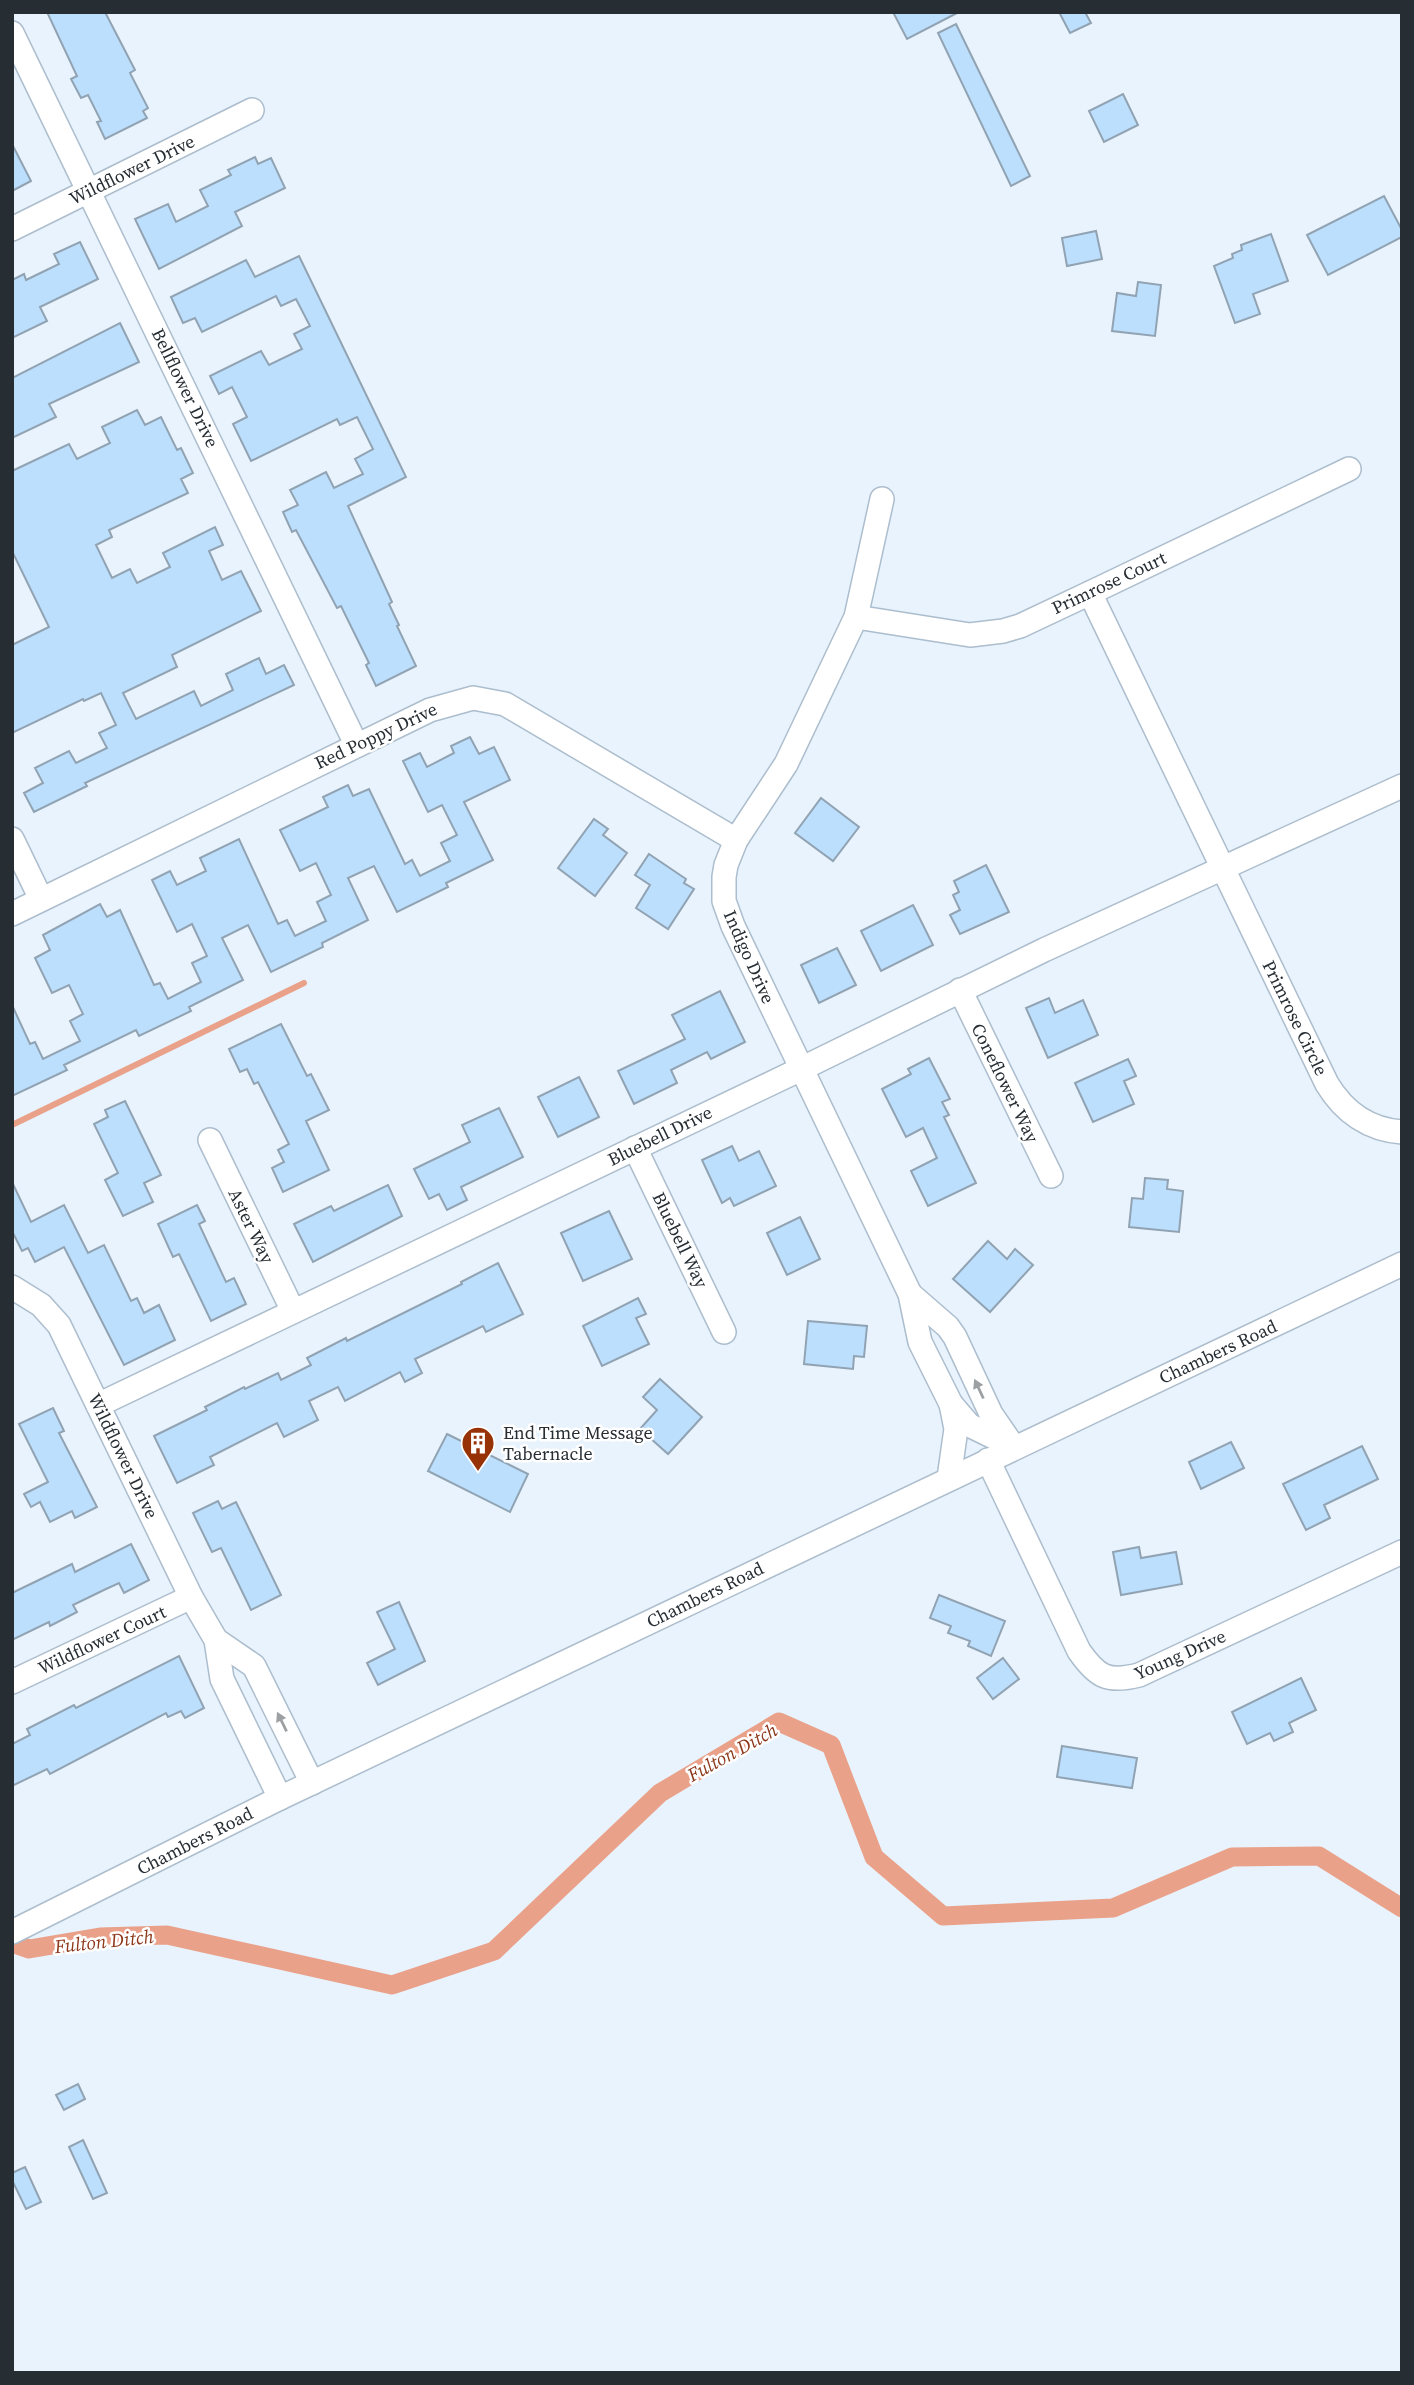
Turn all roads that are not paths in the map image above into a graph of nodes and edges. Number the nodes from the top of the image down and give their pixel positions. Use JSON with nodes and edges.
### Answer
{"nodes":[{"id":1,"x":12,"y":33,"type":"edge"},
{"id":2,"x":252,"y":110,"type":"dead end"},
{"id":3,"x":91,"y":191,"type":"junction"},
{"id":4,"x":12,"y":229,"type":"edge"},
{"id":5,"x":1349,"y":469,"type":"dead end"},
{"id":6,"x":882,"y":499,"type":"dead end"},
{"id":7,"x":1090,"y":593,"type":"junction"},
{"id":8,"x":856,"y":618,"type":"junction"},
{"id":9,"x":356,"y":744,"type":"junction"},
{"id":10,"x":1402,"y":786,"type":"edge"},
{"id":11,"x":12,"y":839,"type":"edge"},
{"id":12,"x":736,"y":840,"type":"junction"},
{"id":13,"x":1223,"y":869,"type":"junction"},
{"id":14,"x":41,"y":899,"type":"junction"},
{"id":15,"x":12,"y":914,"type":"edge"},
{"id":16,"x":960,"y":990,"type":"junction"},
{"id":17,"x":801,"y":1069,"type":"junction"},
{"id":18,"x":1402,"y":1132,"type":"edge"},
{"id":19,"x":210,"y":1140,"type":"dead end"},
{"id":20,"x":635,"y":1148,"type":"junction"},
{"id":21,"x":1051,"y":1176,"type":"dead end"},
{"id":22,"x":1402,"y":1264,"type":"edge"},
{"id":23,"x":12,"y":1287,"type":"edge"},
{"id":24,"x":911,"y":1294,"type":"junction"},
{"id":25,"x":293,"y":1311,"type":"junction"},
{"id":26,"x":724,"y":1332,"type":"dead end"},
{"id":27,"x":951,"y":1404,"type":"junction"},
{"id":28,"x":98,"y":1405,"type":"junction"},
{"id":29,"x":1014,"y":1447,"type":"junction"},
{"id":30,"x":988,"y":1460,"type":"junction"},
{"id":31,"x":950,"y":1478,"type":"junction"},
{"id":32,"x":1402,"y":1552,"type":"edge"},
{"id":33,"x":191,"y":1597,"type":"junction"},
{"id":34,"x":216,"y":1640,"type":"junction"},
{"id":35,"x":12,"y":1682,"type":"edge"},
{"id":36,"x":312,"y":1783,"type":"junction"},
{"id":37,"x":280,"y":1798,"type":"junction"},
{"id":38,"x":19,"y":1929,"type":"edge"}],
"edges":[{"from":1,"to":3,"type":"street","name":"Bellflower Drive"},
{"from":2,"to":3,"type":"street","name":"Wildflower Drive"},
{"from":3,"to":4,"type":"street","name":"Wildflower Drive"},
{"from":3,"to":9,"type":"street","name":"Bellflower Drive"},
{"from":5,"to":7,"type":"street","name":"Primrose Court"},
{"from":6,"to":8,"type":"street","name":"Indigo Drive"},
{"from":7,"to":8,"type":"street","name":"Primrose Court"},
{"from":7,"to":13,"type":"street","name":"Primrose Circle"},
{"from":8,"to":12,"type":"street","name":"Indigo Drive"},
{"from":9,"to":12,"type":"street","name":"Red Poppy Drive"},
{"from":9,"to":14,"type":"street","name":"Red Poppy Drive"},
{"from":10,"to":13,"type":"street"},
{"from":11,"to":14,"type":"street"},
{"from":12,"to":17,"type":"street","name":"Indigo Drive"},
{"from":13,"to":16,"type":"street","name":"Bluebell Drive"},
{"from":13,"to":18,"type":"street","name":"Primrose Circle"},
{"from":14,"to":15,"type":"street","name":"Red Poppy Drive"},
{"from":16,"to":17,"type":"street","name":"Bluebell Drive"},
{"from":16,"to":21,"type":"street","name":"Coneflower Way"},
{"from":17,"to":20,"type":"street","name":"Bluebell Drive"},
{"from":17,"to":24,"type":"street","name":"Indigo Drive"},
{"from":19,"to":25,"type":"street","name":"Aster Way"},
{"from":20,"to":25,"type":"street","name":"Bluebell Drive"},
{"from":20,"to":26,"type":"street","name":"Bluebell Way"},
{"from":22,"to":29,"type":"street","name":"Chambers Road"},
{"from":23,"to":28,"type":"street","name":"Wildflower Drive"},
{"from":24,"to":27,"type":"street","name":"Indigo Drive"},
{"from":29,"to":24,"type":"street","name":"Indigo Drive","one_way":true},
{"from":25,"to":28,"type":"street","name":"Bluebell Drive"},
{"from":27,"to":29,"type":"street"},
{"from":27,"to":31,"type":"street"},
{"from":28,"to":33,"type":"street","name":"Wildflower Drive"},
{"from":29,"to":30,"type":"street","name":"Chambers Road"},
{"from":30,"to":31,"type":"street","name":"Chambers Road"},
{"from":30,"to":32,"type":"street","name":"Young Drive"},
{"from":31,"to":36,"type":"street","name":"Chambers Road"},
{"from":33,"to":34,"type":"street","name":"Wildflower Drive"},
{"from":33,"to":35,"type":"street","name":"Wildflower Court"},
{"from":36,"to":34,"type":"street","name":"Wildflower Drive","one_way":true},
{"from":34,"to":37,"type":"street","name":"Wildflower Drive"},
{"from":36,"to":37,"type":"street","name":"Chambers Road"},
{"from":37,"to":38,"type":"street","name":"Chambers Road"}]}
